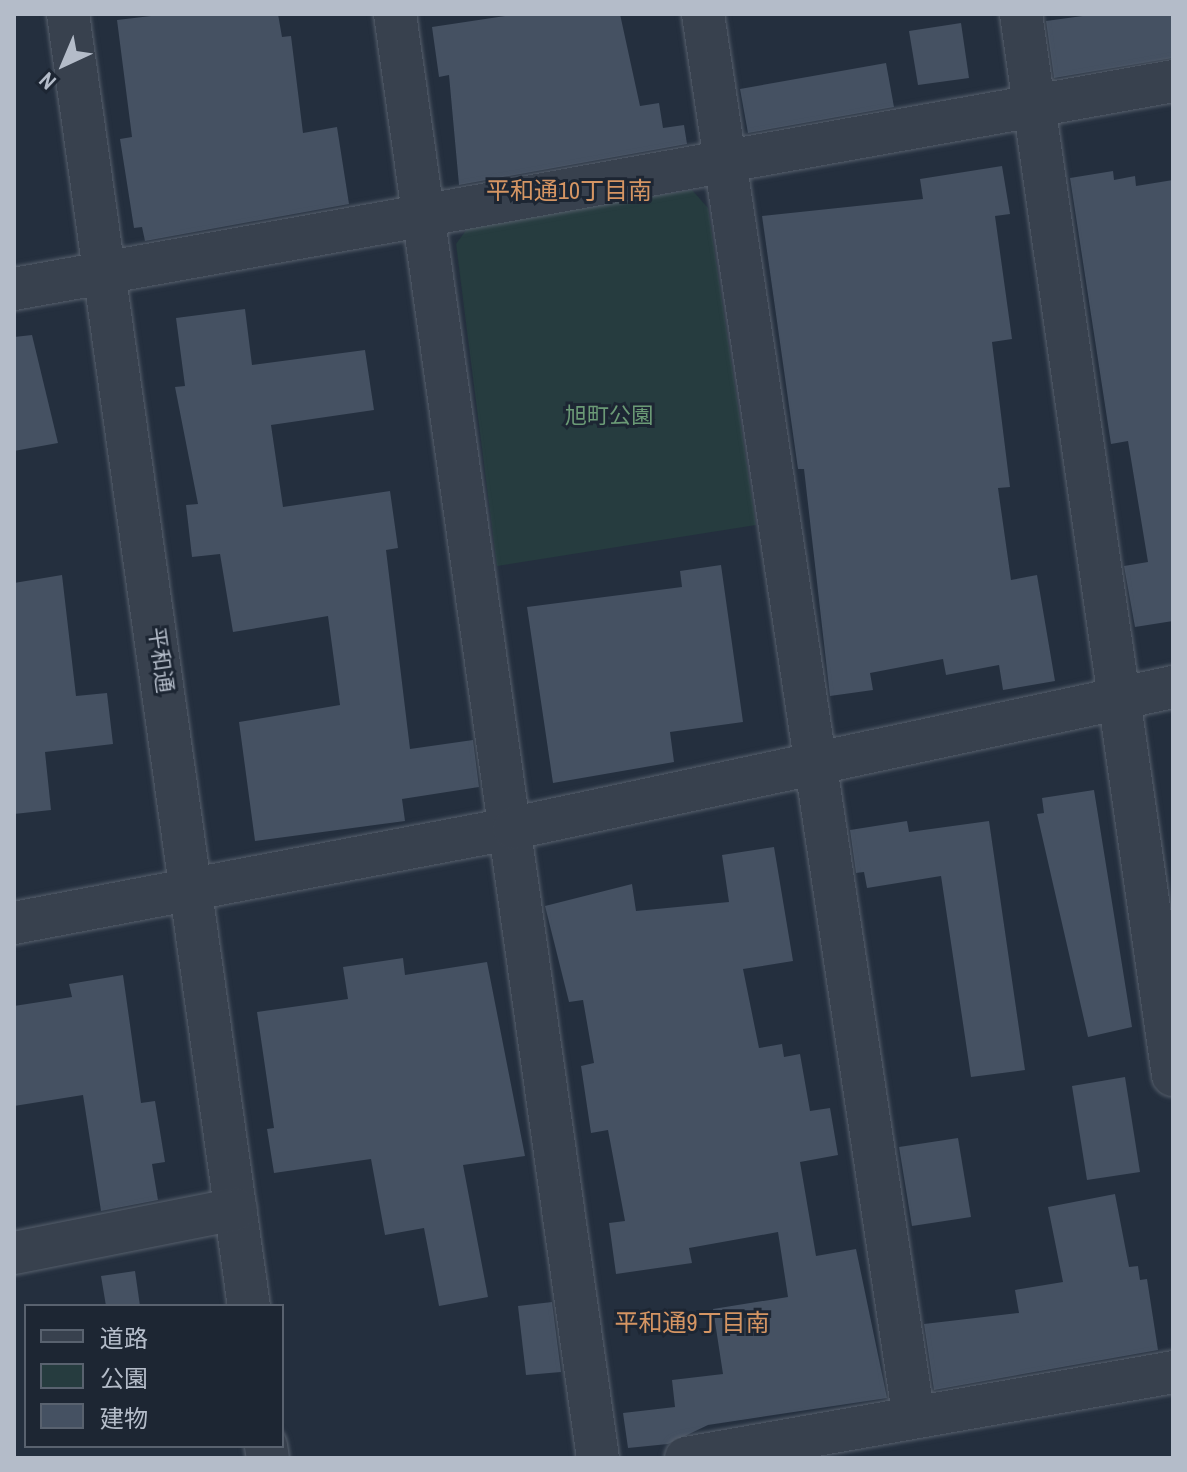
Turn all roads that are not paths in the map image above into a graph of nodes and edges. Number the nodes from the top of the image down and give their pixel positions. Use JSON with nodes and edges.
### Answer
{"nodes":[{"id":1,"x":68,"y":14,"type":"edge"},
{"id":2,"x":395,"y":14,"type":"edge"},
{"id":3,"x":703,"y":14,"type":"edge"},
{"id":4,"x":1021,"y":14,"type":"edge"},
{"id":5,"x":1173,"y":81,"type":"edge"},
{"id":6,"x":1032,"y":102,"type":"junction"},
{"id":7,"x":723,"y":158,"type":"junction"},
{"id":8,"x":424,"y":211,"type":"junction"},
{"id":9,"x":106,"y":273,"type":"junction"},
{"id":10,"x":14,"y":289,"type":"edge"},
{"id":11,"x":1173,"y":687,"type":"edge"},
{"id":12,"x":1120,"y":698,"type":"junction"},
{"id":13,"x":817,"y":763,"type":"junction"},
{"id":14,"x":514,"y":828,"type":"junction"},
{"id":15,"x":186,"y":893,"type":"junction"},
{"id":16,"x":14,"y":923,"type":"edge"},
{"id":17,"x":1173,"y":1075,"type":"edge"},
{"id":18,"x":236,"y":1209,"type":"junction"},
{"id":19,"x":14,"y":1253,"type":"edge"},
{"id":20,"x":249,"y":1304,"type":"edge"},
{"id":21,"x":1173,"y":1372,"type":"edge"},
{"id":22,"x":913,"y":1413,"type":"junction"},
{"id":23,"x":598,"y":1458,"type":"edge"},
{"id":24,"x":686,"y":1458,"type":"edge"}],
"edges":[{"from":1,"to":9,"type":"street","name":"平和通"},
{"from":2,"to":8,"type":"street"},
{"from":3,"to":7,"type":"street"},
{"from":4,"to":6,"type":"street"},
{"from":5,"to":6,"type":"street"},
{"from":6,"to":7,"type":"street"},
{"from":6,"to":12,"type":"street"},
{"from":7,"to":8,"type":"street"},
{"from":7,"to":13,"type":"street"},
{"from":8,"to":9,"type":"street"},
{"from":8,"to":14,"type":"street"},
{"from":9,"to":10,"type":"street"},
{"from":9,"to":15,"type":"street","name":"平和通"},
{"from":11,"to":12,"type":"street"},
{"from":12,"to":13,"type":"street"},
{"from":12,"to":17,"type":"street"},
{"from":13,"to":14,"type":"street"},
{"from":13,"to":22,"type":"street"},
{"from":14,"to":15,"type":"street"},
{"from":14,"to":23,"type":"street"},
{"from":15,"to":16,"type":"street"},
{"from":15,"to":18,"type":"street","name":"平和通"},
{"from":18,"to":19,"type":"street"},
{"from":18,"to":20,"type":"street","name":"平和通"},
{"from":21,"to":22,"type":"street"},
{"from":22,"to":24,"type":"street"}]}
